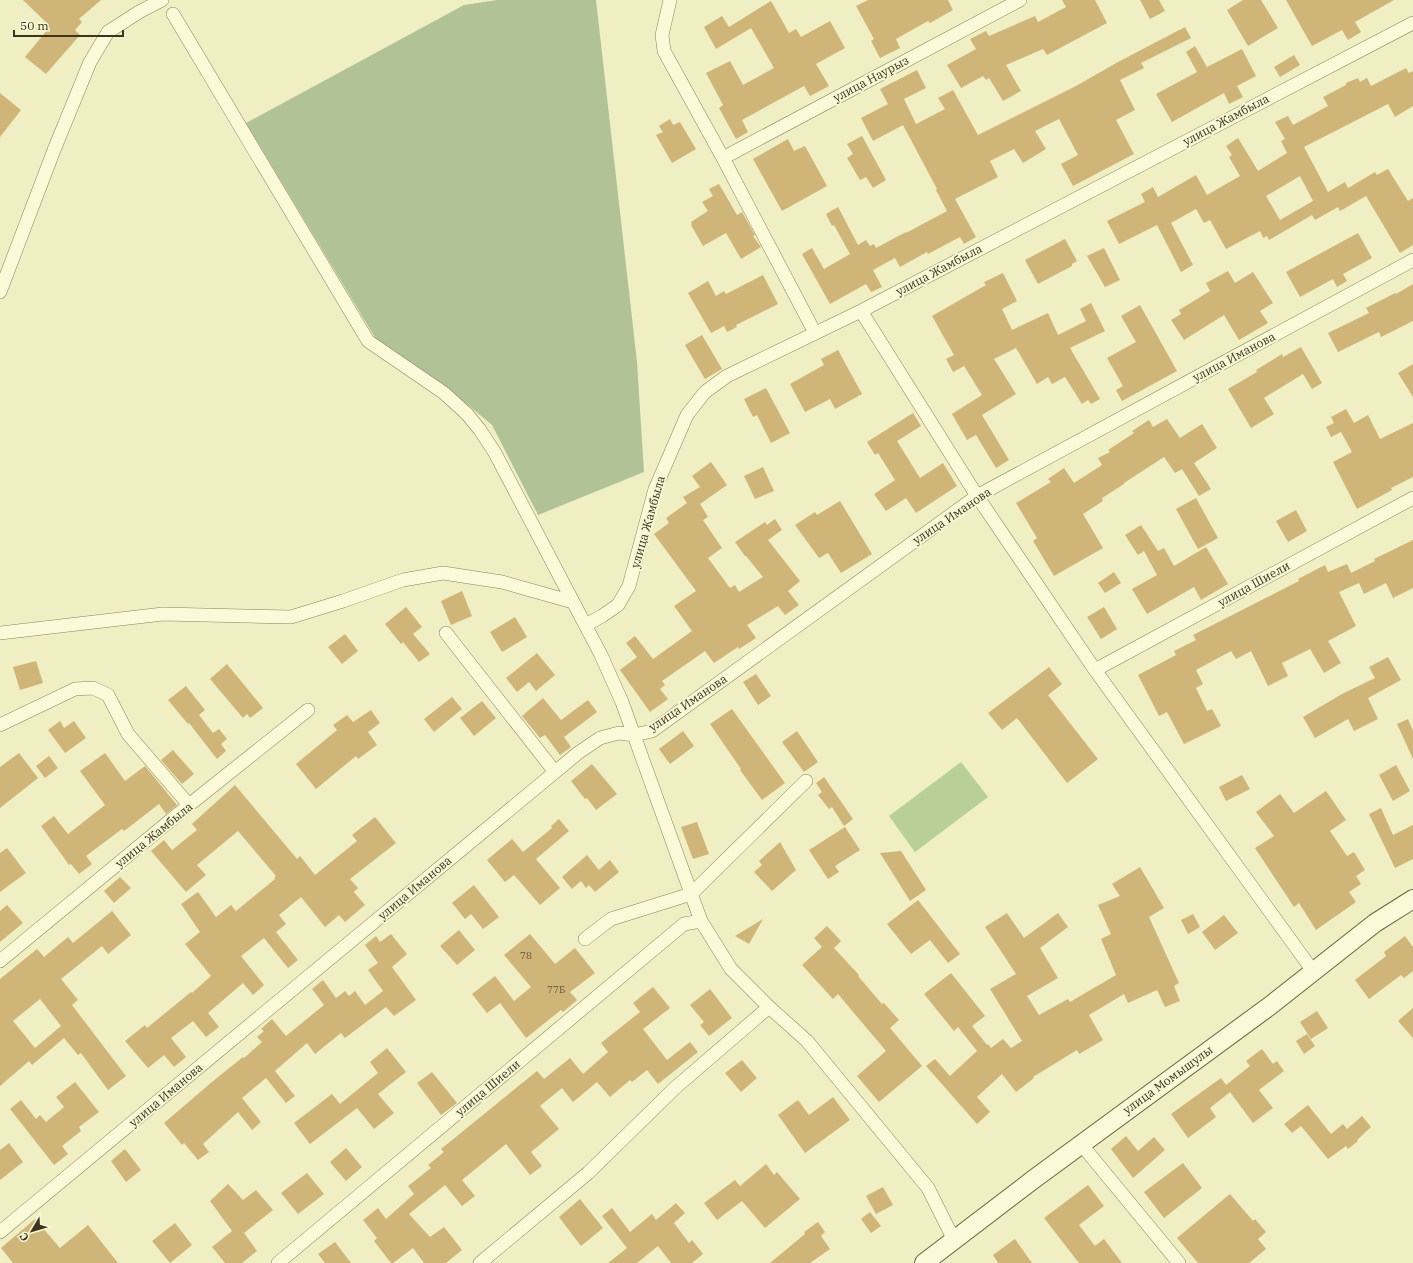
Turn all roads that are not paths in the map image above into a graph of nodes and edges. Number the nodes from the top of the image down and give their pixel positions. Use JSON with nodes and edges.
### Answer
{"nodes":[{"id":1,"x":162,"y":0,"type":"edge"},
{"id":2,"x":670,"y":0,"type":"edge"},
{"id":3,"x":1020,"y":0,"type":"edge"},
{"id":4,"x":172,"y":14,"type":"dead end"},
{"id":5,"x":1413,"y":23,"type":"edge"},
{"id":6,"x":723,"y":158,"type":"junction"},
{"id":7,"x":1413,"y":260,"type":"edge"},
{"id":8,"x":0,"y":292,"type":"edge"},
{"id":9,"x":861,"y":311,"type":"junction"},
{"id":10,"x":815,"y":333,"type":"junction"},
{"id":11,"x":977,"y":496,"type":"junction"},
{"id":12,"x":1413,"y":498,"type":"edge"},
{"id":13,"x":573,"y":602,"type":"junction"},
{"id":14,"x":586,"y":625,"type":"junction"},
{"id":15,"x":0,"y":633,"type":"edge"},
{"id":16,"x":446,"y":633,"type":"dead end"},
{"id":17,"x":1095,"y":670,"type":"junction"},
{"id":18,"x":308,"y":710,"type":"dead end"},
{"id":19,"x":0,"y":725,"type":"edge"},
{"id":20,"x":634,"y":735,"type":"junction"},
{"id":21,"x":555,"y":772,"type":"junction"},
{"id":22,"x":806,"y":781,"type":"dead end"},
{"id":23,"x":189,"y":805,"type":"junction"},
{"id":24,"x":691,"y":894,"type":"junction"},
{"id":25,"x":1413,"y":899,"type":"edge"},
{"id":26,"x":701,"y":921,"type":"junction"},
{"id":27,"x":586,"y":939,"type":"dead end"},
{"id":28,"x":0,"y":961,"type":"edge"},
{"id":29,"x":1313,"y":971,"type":"junction"},
{"id":30,"x":769,"y":1007,"type":"junction"},
{"id":31,"x":1081,"y":1144,"type":"junction"},
{"id":32,"x":0,"y":1232,"type":"edge"},
{"id":33,"x":954,"y":1240,"type":"junction"},
{"id":34,"x":278,"y":1263,"type":"edge"},
{"id":35,"x":480,"y":1263,"type":"edge"},
{"id":36,"x":924,"y":1263,"type":"edge"},
{"id":37,"x":1179,"y":1263,"type":"edge"}],
"edges":[{"from":1,"to":8,"type":"street"},
{"from":2,"to":6,"type":"street"},
{"from":3,"to":6,"type":"street","name":"улица Наурыз"},
{"from":4,"to":13,"type":"street"},
{"from":5,"to":9,"type":"street","name":"улица Жамбыла"},
{"from":6,"to":10,"type":"street"},
{"from":7,"to":11,"type":"street","name":"улица Иманова"},
{"from":9,"to":10,"type":"street","name":"улица Жамбыла"},
{"from":9,"to":11,"type":"street"},
{"from":10,"to":14,"type":"street","name":"улица Жамбыла"},
{"from":11,"to":17,"type":"street"},
{"from":11,"to":20,"type":"street","name":"улица Иманова"},
{"from":12,"to":17,"type":"street","name":"улица Шиели"},
{"from":13,"to":14,"type":"street"},
{"from":13,"to":15,"type":"street"},
{"from":14,"to":20,"type":"street"},
{"from":16,"to":21,"type":"street"},
{"from":17,"to":29,"type":"street"},
{"from":18,"to":23,"type":"street","name":"улица Жамбыла"},
{"from":19,"to":23,"type":"street"},
{"from":20,"to":21,"type":"street","name":"улица Иманова"},
{"from":20,"to":24,"type":"street"},
{"from":21,"to":32,"type":"street","name":"улица Иманова"},
{"from":22,"to":24,"type":"street"},
{"from":23,"to":28,"type":"street","name":"улица Жамбыла"},
{"from":24,"to":26,"type":"street"},
{"from":24,"to":27,"type":"street"},
{"from":25,"to":29,"type":"street","name":"улица Момышулы"},
{"from":26,"to":30,"type":"street"},
{"from":26,"to":34,"type":"street","name":"улица Шиели"},
{"from":29,"to":31,"type":"street","name":"улица Момышулы"},
{"from":30,"to":33,"type":"street"},
{"from":30,"to":35,"type":"street"},
{"from":31,"to":33,"type":"street","name":"улица Момышулы"},
{"from":31,"to":37,"type":"street"},
{"from":33,"to":36,"type":"street","name":"улица Момышулы"}]}
